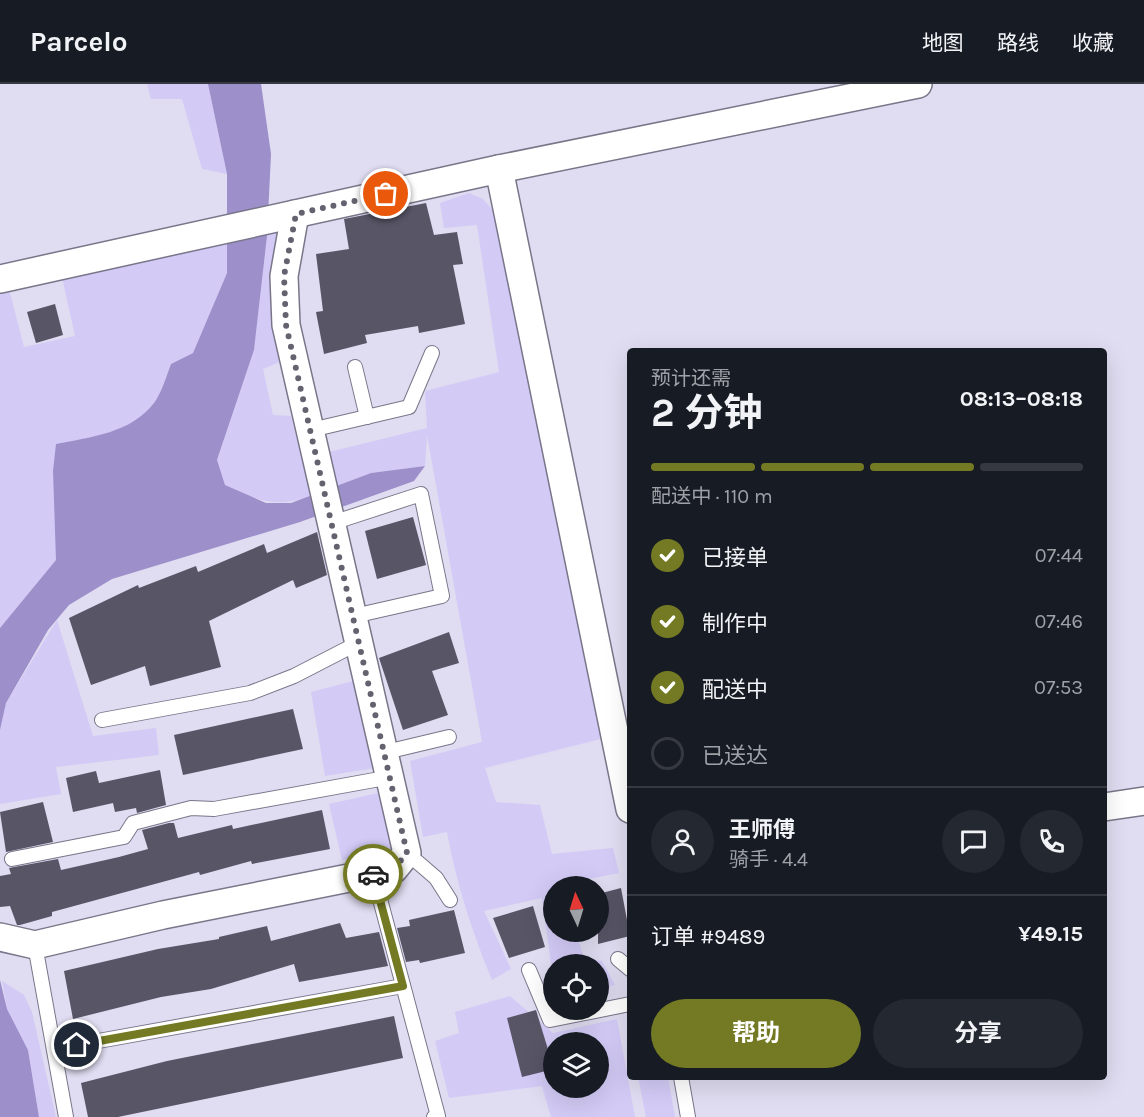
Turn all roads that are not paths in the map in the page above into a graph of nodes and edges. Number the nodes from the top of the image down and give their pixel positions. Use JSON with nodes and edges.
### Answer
{"nodes":[{"id":1,"x":918,"y":84,"type":"edge"},
{"id":2,"x":499,"y":169,"type":"junction"},
{"id":3,"x":283,"y":217,"type":"junction"},
{"id":4,"x":0,"y":279,"type":"edge"},
{"id":5,"x":432,"y":353,"type":"dead end"},
{"id":6,"x":355,"y":367,"type":"dead end"},
{"id":7,"x":368,"y":417,"type":"junction"},
{"id":8,"x":311,"y":430,"type":"junction"},
{"id":9,"x":332,"y":523,"type":"junction"},
{"id":10,"x":354,"y":616,"type":"junction"},
{"id":11,"x":360,"y":642,"type":"junction"},
{"id":12,"x":102,"y":720,"type":"dead end"},
{"id":13,"x":449,"y":736,"type":"dead end"},
{"id":14,"x":388,"y":764,"type":"junction"},
{"id":15,"x":627,"y":794,"type":"edge"},
{"id":16,"x":1144,"y":801,"type":"edge"},
{"id":17,"x":1107,"y":807,"type":"edge"},
{"id":18,"x":407,"y":853,"type":"junction"},
{"id":19,"x":12,"y":859,"type":"dead end"},
{"id":20,"x":373,"y":873,"type":"junction"},
{"id":21,"x":450,"y":900,"type":"dead end"},
{"id":22,"x":0,"y":937,"type":"edge"},
{"id":23,"x":35,"y":945,"type":"junction"},
{"id":24,"x":618,"y":959,"type":"dead end"},
{"id":25,"x":627,"y":966,"type":"edge"},
{"id":26,"x":530,"y":970,"type":"dead end"},
{"id":27,"x":403,"y":986,"type":"junction"},
{"id":28,"x":627,"y":1005,"type":"edge"},
{"id":29,"x":54,"y":1049,"type":"junction"},
{"id":30,"x":682,"y":1080,"type":"edge"},
{"id":31,"x":66,"y":1117,"type":"edge"},
{"id":32,"x":434,"y":1117,"type":"edge"},
{"id":33,"x":688,"y":1117,"type":"edge"}],
"edges":[{"from":1,"to":2,"type":"street"},
{"from":2,"to":3,"type":"street"},
{"from":2,"to":15,"type":"street"},
{"from":3,"to":4,"type":"street"},
{"from":3,"to":8,"type":"street"},
{"from":5,"to":7,"type":"lane"},
{"from":6,"to":7,"type":"lane"},
{"from":7,"to":8,"type":"lane"},
{"from":8,"to":9,"type":"street"},
{"from":9,"to":10,"type":"street"},
{"from":9,"to":10,"type":"lane"},
{"from":10,"to":11,"type":"street"},
{"from":11,"to":12,"type":"lane"},
{"from":11,"to":14,"type":"street"},
{"from":13,"to":14,"type":"lane"},
{"from":14,"to":18,"type":"street"},
{"from":14,"to":19,"type":"lane"},
{"from":16,"to":17,"type":"street"},
{"from":18,"to":20,"type":"street"},
{"from":18,"to":21,"type":"lane"},
{"from":20,"to":23,"type":"street"},
{"from":20,"to":27,"type":"lane"},
{"from":22,"to":23,"type":"street"},
{"from":23,"to":29,"type":"lane"},
{"from":24,"to":25,"type":"lane"},
{"from":26,"to":28,"type":"lane"},
{"from":27,"to":29,"type":"lane"},
{"from":27,"to":32,"type":"lane"},
{"from":29,"to":31,"type":"lane"},
{"from":30,"to":33,"type":"lane"}]}
